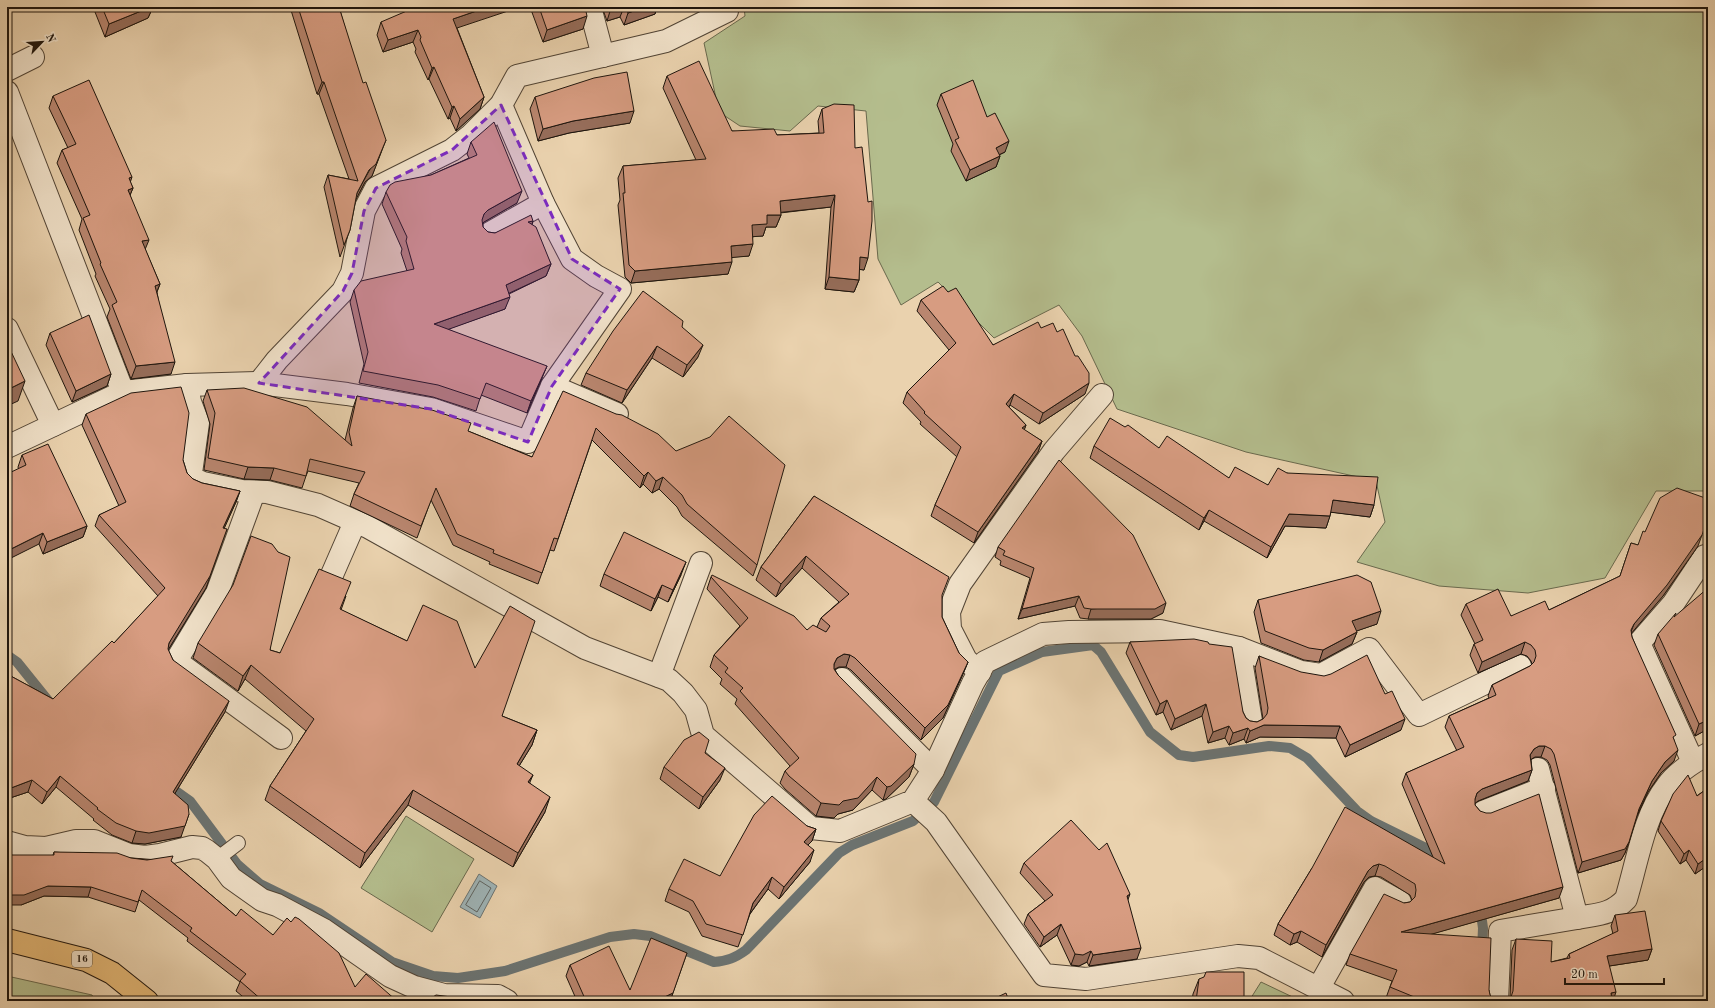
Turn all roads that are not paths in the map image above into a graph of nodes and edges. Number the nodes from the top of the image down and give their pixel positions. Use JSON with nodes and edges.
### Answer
{"nodes":[{"id":1,"x":590,"y":7,"type":"edge"},
{"id":2,"x":724,"y":7,"type":"edge"},
{"id":3,"x":603,"y":56,"type":"junction"},
{"id":4,"x":33,"y":57,"type":"dead end"},
{"id":5,"x":7,"y":70,"type":"edge"},
{"id":6,"x":7,"y":92,"type":"edge"},
{"id":7,"x":501,"y":105,"type":"junction"},
{"id":8,"x":543,"y":203,"type":"junction"},
{"id":9,"x":490,"y":233,"type":"edge"},
{"id":10,"x":7,"y":329,"type":"edge"},
{"id":11,"x":259,"y":383,"type":"junction"},
{"id":12,"x":187,"y":385,"type":"junction"},
{"id":13,"x":552,"y":386,"type":"junction"},
{"id":14,"x":123,"y":392,"type":"junction"},
{"id":15,"x":1102,"y":395,"type":"dead end"},
{"id":16,"x":617,"y":414,"type":"edge"},
{"id":17,"x":53,"y":425,"type":"junction"},
{"id":18,"x":7,"y":447,"type":"edge"},
{"id":19,"x":254,"y":492,"type":"junction"},
{"id":20,"x":355,"y":522,"type":"junction"},
{"id":21,"x":1705,"y":556,"type":"dead end"},
{"id":22,"x":701,"y":563,"type":"dead end"},
{"id":23,"x":331,"y":577,"type":"edge"},
{"id":24,"x":1239,"y":648,"type":"junction"},
{"id":25,"x":1520,"y":666,"type":"dead end"},
{"id":26,"x":980,"y":672,"type":"junction"},
{"id":27,"x":659,"y":676,"type":"junction"},
{"id":28,"x":842,"y":679,"type":"edge"},
{"id":29,"x":1251,"y":721,"type":"edge"},
{"id":30,"x":281,"y":738,"type":"dead end"},
{"id":31,"x":1700,"y":758,"type":"edge"},
{"id":32,"x":932,"y":770,"type":"junction"},
{"id":33,"x":913,"y":801,"type":"junction"},
{"id":34,"x":1483,"y":812,"type":"edge"},
{"id":35,"x":7,"y":842,"type":"edge"},
{"id":36,"x":238,"y":843,"type":"dead end"},
{"id":37,"x":219,"y":857,"type":"junction"},
{"id":38,"x":1400,"y":902,"type":"edge"},
{"id":39,"x":1577,"y":918,"type":"junction"},
{"id":40,"x":7,"y":940,"type":"edge"},
{"id":41,"x":1318,"y":989,"type":"junction"},
{"id":42,"x":147,"y":1001,"type":"edge"},
{"id":43,"x":507,"y":1001,"type":"edge"},
{"id":44,"x":1343,"y":1001,"type":"edge"},
{"id":45,"x":1497,"y":1001,"type":"edge"}],
"edges":[{"from":1,"to":3,"type":"street"},
{"from":2,"to":3,"type":"street"},
{"from":3,"to":7,"type":"street"},
{"from":4,"to":5,"type":"street"},
{"from":6,"to":14,"type":"street"},
{"from":7,"to":8,"type":"street"},
{"from":7,"to":11,"type":"street"},
{"from":8,"to":9,"type":"street"},
{"from":8,"to":13,"type":"street"},
{"from":10,"to":17,"type":"street"},
{"from":11,"to":12,"type":"street"},
{"from":11,"to":13,"type":"street"},
{"from":12,"to":14,"type":"street"},
{"from":12,"to":19,"type":"street"},
{"from":13,"to":16,"type":"street"},
{"from":14,"to":17,"type":"street"},
{"from":15,"to":26,"type":"street"},
{"from":17,"to":18,"type":"street"},
{"from":19,"to":20,"type":"street"},
{"from":19,"to":30,"type":"street"},
{"from":20,"to":23,"type":"street"},
{"from":20,"to":27,"type":"street"},
{"from":21,"to":31,"type":"street"},
{"from":22,"to":27,"type":"street"},
{"from":24,"to":25,"type":"street"},
{"from":24,"to":26,"type":"street"},
{"from":24,"to":29,"type":"street"},
{"from":26,"to":32,"type":"street"},
{"from":27,"to":33,"type":"street"},
{"from":28,"to":32,"type":"street"},
{"from":31,"to":39,"type":"street"},
{"from":32,"to":33,"type":"street"},
{"from":33,"to":41,"type":"street"},
{"from":34,"to":39,"type":"street"},
{"from":35,"to":37,"type":"street"},
{"from":36,"to":37,"type":"lane"},
{"from":37,"to":43,"type":"street"},
{"from":38,"to":41,"type":"street"},
{"from":39,"to":45,"type":"street"},
{"from":40,"to":42,"type":"main road","number":"16"},
{"from":41,"to":44,"type":"street"}]}
